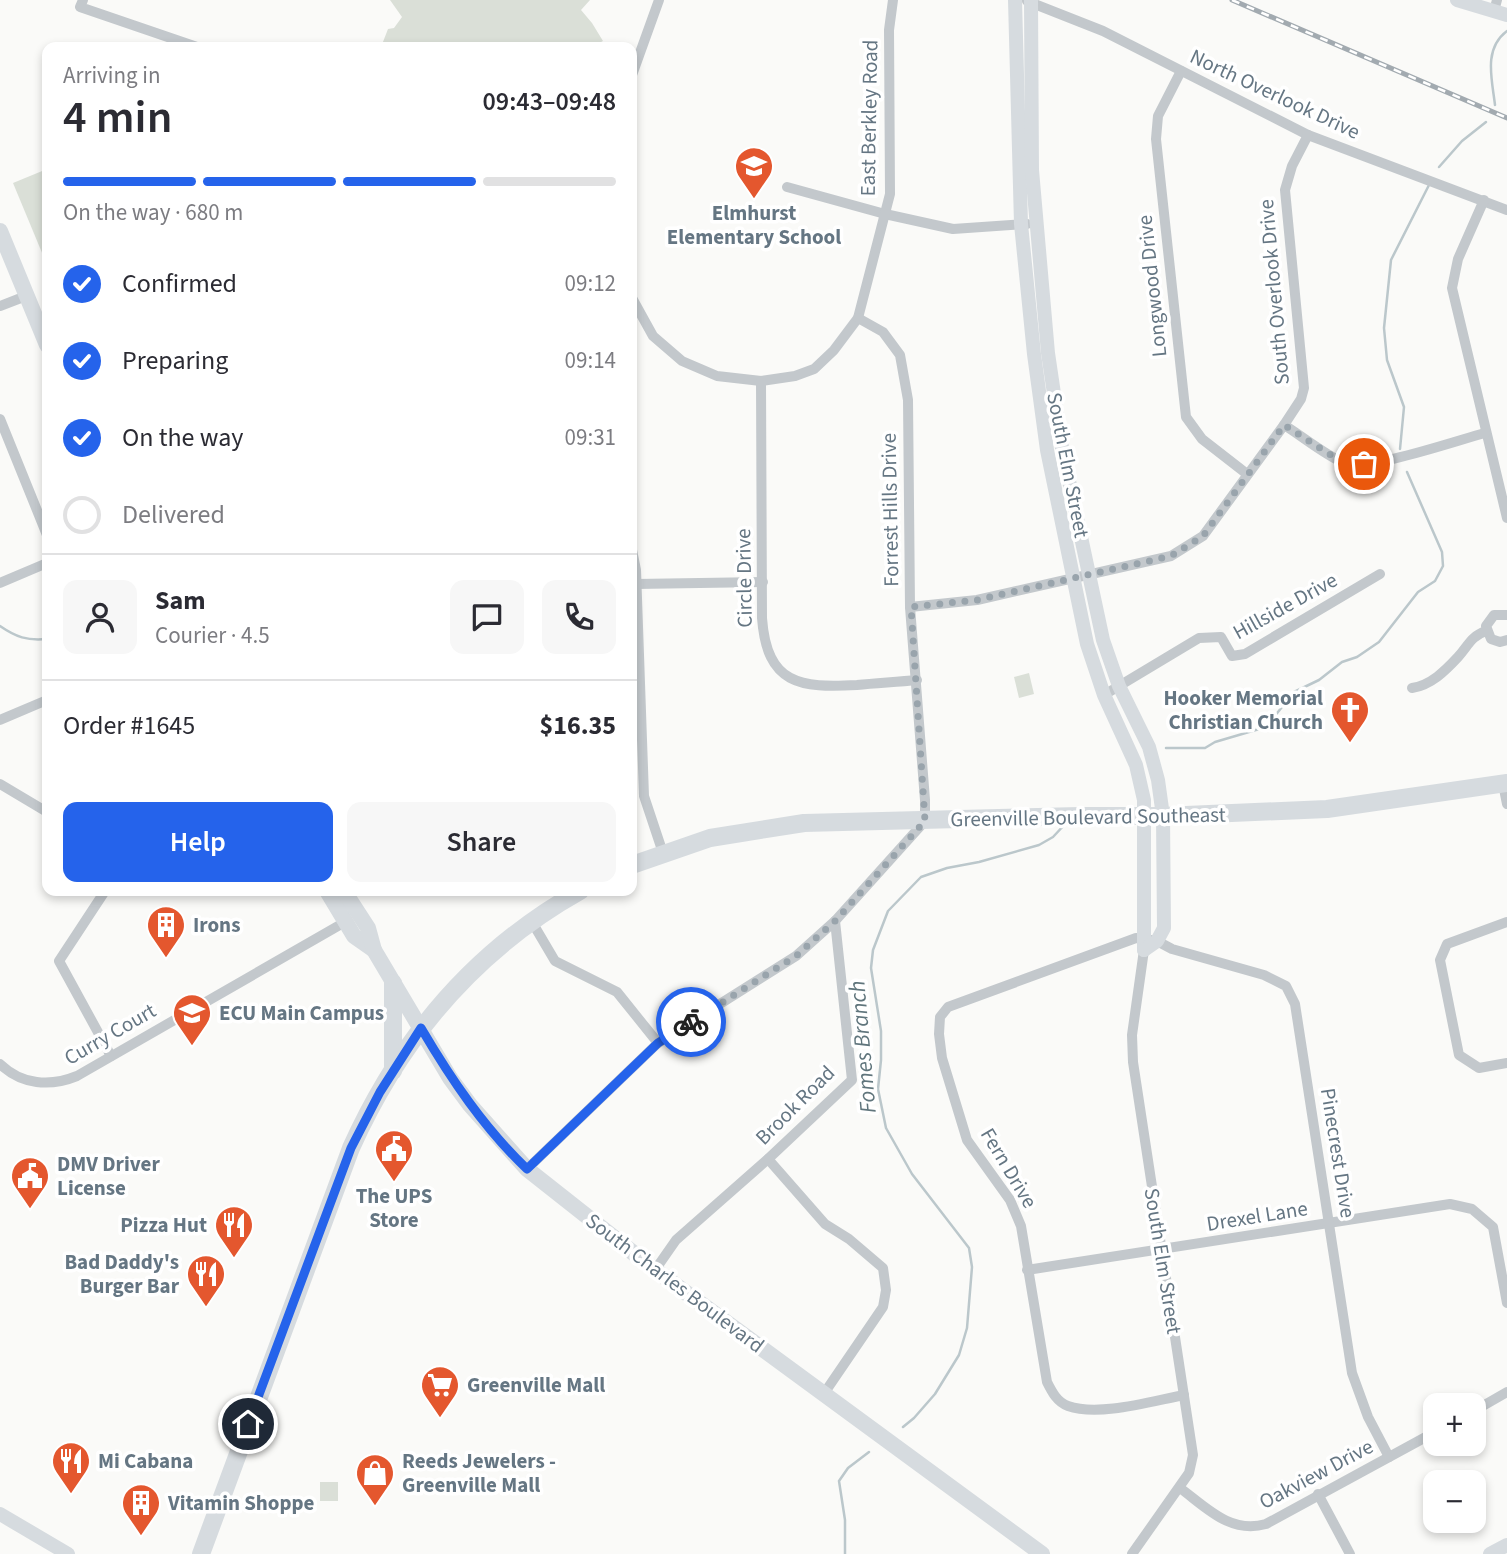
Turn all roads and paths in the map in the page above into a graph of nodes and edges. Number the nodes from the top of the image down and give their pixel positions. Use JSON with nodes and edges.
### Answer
{"nodes":[{"id":1,"x":83,"y":0,"type":"edge"},
{"id":2,"x":659,"y":0,"type":"edge"},
{"id":3,"x":893,"y":0,"type":"edge"},
{"id":4,"x":1014,"y":0,"type":"edge"},
{"id":5,"x":1457,"y":0,"type":"edge"},
{"id":6,"x":1029,"y":1,"type":"edge"},
{"id":7,"x":1499,"y":8,"type":"edge"},
{"id":8,"x":182,"y":42,"type":"edge"},
{"id":9,"x":637,"y":61,"type":"edge"},
{"id":10,"x":1181,"y":71,"type":"junction"},
{"id":11,"x":1024,"y":118,"type":"junction"},
{"id":12,"x":1308,"y":135,"type":"junction"},
{"id":13,"x":787,"y":187,"type":"dead end"},
{"id":14,"x":1484,"y":200,"type":"junction"},
{"id":15,"x":1507,"y":210,"type":"edge"},
{"id":16,"x":885,"y":214,"type":"junction"},
{"id":17,"x":1028,"y":224,"type":"junction"},
{"id":18,"x":0,"y":231,"type":"edge"},
{"id":19,"x":26,"y":296,"type":"junction"},
{"id":20,"x":0,"y":306,"type":"edge"},
{"id":21,"x":637,"y":307,"type":"edge"},
{"id":22,"x":858,"y":318,"type":"junction"},
{"id":23,"x":42,"y":333,"type":"edge"},
{"id":24,"x":761,"y":381,"type":"junction"},
{"id":25,"x":0,"y":419,"type":"edge"},
{"id":26,"x":1284,"y":425,"type":"junction"},
{"id":27,"x":1485,"y":433,"type":"junction"},
{"id":28,"x":1054,"y":449,"type":"junction"},
{"id":29,"x":1247,"y":474,"type":"junction"},
{"id":30,"x":1507,"y":515,"type":"edge"},
{"id":31,"x":42,"y":523,"type":"edge"},
{"id":32,"x":42,"y":566,"type":"edge"},
{"id":33,"x":1380,"y":573,"type":"dead end"},
{"id":34,"x":1089,"y":575,"type":"junction"},
{"id":35,"x":1074,"y":579,"type":"junction"},
{"id":36,"x":763,"y":582,"type":"junction"},
{"id":37,"x":0,"y":583,"type":"edge"},
{"id":38,"x":637,"y":584,"type":"edge"},
{"id":39,"x":911,"y":607,"type":"junction"},
{"id":40,"x":637,"y":610,"type":"edge"},
{"id":41,"x":1506,"y":612,"type":"edge"},
{"id":42,"x":1486,"y":631,"type":"junction"},
{"id":43,"x":1507,"y":640,"type":"edge"},
{"id":44,"x":917,"y":680,"type":"junction"},
{"id":45,"x":1119,"y":686,"type":"junction"},
{"id":46,"x":1412,"y":688,"type":"dead end"},
{"id":47,"x":1104,"y":695,"type":"junction"},
{"id":48,"x":42,"y":702,"type":"edge"},
{"id":49,"x":0,"y":720,"type":"edge"},
{"id":50,"x":1153,"y":761,"type":"junction"},
{"id":51,"x":1136,"y":765,"type":"junction"},
{"id":52,"x":0,"y":784,"type":"edge"},
{"id":53,"x":1505,"y":784,"type":"edge"},
{"id":54,"x":1507,"y":804,"type":"edge"},
{"id":55,"x":42,"y":809,"type":"edge"},
{"id":56,"x":1144,"y":816,"type":"junction"},
{"id":57,"x":1163,"y":816,"type":"junction"},
{"id":58,"x":925,"y":821,"type":"junction"},
{"id":59,"x":663,"y":853,"type":"junction"},
{"id":60,"x":637,"y":863,"type":"edge"},
{"id":61,"x":1145,"y":884,"type":"junction"},
{"id":62,"x":1164,"y":885,"type":"junction"},
{"id":63,"x":102,"y":896,"type":"edge"},
{"id":64,"x":330,"y":896,"type":"edge"},
{"id":65,"x":347,"y":896,"type":"edge"},
{"id":66,"x":572,"y":896,"type":"edge"},
{"id":67,"x":835,"y":921,"type":"junction"},
{"id":68,"x":345,"y":922,"type":"junction"},
{"id":69,"x":532,"y":922,"type":"junction"},
{"id":70,"x":1507,"y":922,"type":"edge"},
{"id":71,"x":1148,"y":943,"type":"junction"},
{"id":72,"x":374,"y":950,"type":"junction"},
{"id":73,"x":393,"y":983,"type":"junction"},
{"id":74,"x":421,"y":1028,"type":"junction"},
{"id":75,"x":658,"y":1043,"type":"junction"},
{"id":76,"x":111,"y":1056,"type":"junction"},
{"id":77,"x":1507,"y":1063,"type":"edge"},
{"id":78,"x":0,"y":1064,"type":"edge"},
{"id":79,"x":393,"y":1071,"type":"junction"},
{"id":80,"x":768,"y":1159,"type":"junction"},
{"id":81,"x":527,"y":1169,"type":"junction"},
{"id":82,"x":1329,"y":1224,"type":"junction"},
{"id":83,"x":1161,"y":1250,"type":"junction"},
{"id":84,"x":655,"y":1270,"type":"junction"},
{"id":85,"x":1027,"y":1270,"type":"junction"},
{"id":86,"x":1507,"y":1303,"type":"edge"},
{"id":87,"x":1507,"y":1392,"type":"edge"},
{"id":88,"x":823,"y":1395,"type":"junction"},
{"id":89,"x":1184,"y":1395,"type":"junction"},
{"id":90,"x":1486,"y":1404,"type":"edge"},
{"id":91,"x":1423,"y":1439,"type":"edge"},
{"id":92,"x":1389,"y":1457,"type":"junction"},
{"id":93,"x":1180,"y":1488,"type":"junction"},
{"id":94,"x":1318,"y":1494,"type":"junction"},
{"id":95,"x":0,"y":1514,"type":"edge"},
{"id":96,"x":1507,"y":1545,"type":"edge"},
{"id":97,"x":68,"y":1554,"type":"edge"},
{"id":98,"x":201,"y":1554,"type":"edge"},
{"id":99,"x":1042,"y":1554,"type":"edge"},
{"id":100,"x":1132,"y":1554,"type":"edge"},
{"id":101,"x":1350,"y":1554,"type":"edge"},
{"id":102,"x":1490,"y":1554,"type":"edge"}],
"edges":[{"from":1,"to":8,"type":"street"},
{"from":2,"to":9,"type":"street"},
{"from":3,"to":16,"type":"street","name":"East Berkley Road"},
{"from":4,"to":11,"type":"street","name":"South Elm Street"},
{"from":5,"to":7,"type":"street"},
{"from":6,"to":10,"type":"street","name":"North Overlook Drive"},
{"from":6,"to":11,"type":"street","name":"South Elm Street"},
{"from":10,"to":12,"type":"street","name":"North Overlook Drive"},
{"from":10,"to":29,"type":"street","name":"Longwood Drive"},
{"from":11,"to":17,"type":"street","name":"South Elm Street"},
{"from":12,"to":14,"type":"street","name":"North Overlook Drive"},
{"from":12,"to":26,"type":"street","name":"South Overlook Drive"},
{"from":13,"to":16,"type":"street"},
{"from":14,"to":15,"type":"street","name":"North Overlook Drive"},
{"from":14,"to":27,"type":"street"},
{"from":16,"to":17,"type":"street"},
{"from":16,"to":22,"type":"street","name":"East Berkley Road"},
{"from":17,"to":28,"type":"street","name":"South Elm Street"},
{"from":18,"to":19,"type":"main road"},
{"from":19,"to":20,"type":"street"},
{"from":19,"to":23,"type":"main road"},
{"from":21,"to":24,"type":"street"},
{"from":22,"to":24,"type":"street"},
{"from":22,"to":39,"type":"street","name":"Forrest Hills Drive"},
{"from":24,"to":36,"type":"street","name":"Circle Drive"},
{"from":25,"to":31,"type":"street"},
{"from":26,"to":27,"type":"street"},
{"from":26,"to":29,"type":"street","name":"South Overlook Drive"},
{"from":27,"to":30,"type":"street"},
{"from":28,"to":34,"type":"street","name":"South Elm Street"},
{"from":28,"to":35,"type":"street","name":"South Elm Street"},
{"from":29,"to":34,"type":"street","name":"South Overlook Drive"},
{"from":32,"to":37,"type":"street"},
{"from":33,"to":45,"type":"street","name":"Hillside Drive"},
{"from":34,"to":35,"type":"street","name":"South Overlook Drive"},
{"from":34,"to":45,"type":"street","name":"South Elm Street"},
{"from":35,"to":39,"type":"street","name":"South Overlook Drive"},
{"from":35,"to":47,"type":"street","name":"South Elm Street"},
{"from":36,"to":38,"type":"street"},
{"from":36,"to":44,"type":"street","name":"Circle Drive"},
{"from":39,"to":44,"type":"street","name":"Forrest Hills Drive"},
{"from":40,"to":59,"type":"street"},
{"from":41,"to":42,"type":"street"},
{"from":42,"to":43,"type":"street"},
{"from":42,"to":46,"type":"street"},
{"from":44,"to":58,"type":"street","name":"Forrest Hills Drive"},
{"from":45,"to":47,"type":"street","name":"Hillside Drive"},
{"from":45,"to":50,"type":"street","name":"South Elm Street"},
{"from":47,"to":51,"type":"street","name":"South Elm Street"},
{"from":48,"to":49,"type":"street"},
{"from":50,"to":51,"type":"street"},
{"from":50,"to":57,"type":"street","name":"South Elm Street"},
{"from":51,"to":56,"type":"street","name":"South Elm Street"},
{"from":52,"to":55,"type":"street"},
{"from":53,"to":54,"type":"street"},
{"from":53,"to":57,"type":"highway","name":"Greenville Boulevard Southeast"},
{"from":56,"to":57,"type":"highway","name":"Greenville Boulevard Southeast"},
{"from":56,"to":58,"type":"highway","name":"Greenville Boulevard Southeast"},
{"from":56,"to":61,"type":"street","name":"South Elm Street"},
{"from":57,"to":62,"type":"street","name":"South Elm Street"},
{"from":58,"to":59,"type":"highway","name":"Greenville Boulevard Southeast"},
{"from":58,"to":67,"type":"street"},
{"from":59,"to":60,"type":"highway","name":"Greenville Boulevard Southeast"},
{"from":61,"to":62,"type":"street"},
{"from":61,"to":71,"type":"street","name":"South Elm Street"},
{"from":62,"to":71,"type":"street","name":"South Elm Street"},
{"from":63,"to":76,"type":"street"},
{"from":64,"to":68,"type":"main road","name":"South Charles Boulevard"},
{"from":65,"to":72,"type":"main road","name":"South Charles Boulevard"},
{"from":66,"to":69,"type":"highway"},
{"from":67,"to":75,"type":"street"},
{"from":67,"to":80,"type":"street","name":"Brook Road"},
{"from":68,"to":72,"type":"main road","name":"South Charles Boulevard"},
{"from":68,"to":76,"type":"street","name":"Curry Court"},
{"from":69,"to":74,"type":"highway"},
{"from":69,"to":75,"type":"street"},
{"from":70,"to":77,"type":"street"},
{"from":71,"to":82,"type":"street","name":"Pinecrest Drive"},
{"from":71,"to":83,"type":"street","name":"South Elm Street"},
{"from":71,"to":85,"type":"street","name":"Fern Drive"},
{"from":72,"to":73,"type":"main road","name":"South Charles Boulevard"},
{"from":73,"to":74,"type":"main road","name":"South Charles Boulevard"},
{"from":73,"to":79,"type":"highway"},
{"from":74,"to":79,"type":"highway"},
{"from":74,"to":81,"type":"main road","name":"South Charles Boulevard"},
{"from":75,"to":81,"type":"street"},
{"from":76,"to":78,"type":"street","name":"Curry Court"},
{"from":79,"to":98,"type":"highway"},
{"from":80,"to":84,"type":"street","name":"Brook Road"},
{"from":80,"to":88,"type":"street"},
{"from":81,"to":84,"type":"main road","name":"South Charles Boulevard"},
{"from":82,"to":83,"type":"street","name":"Drexel Lane"},
{"from":82,"to":86,"type":"street","name":"Drexel Lane"},
{"from":82,"to":92,"type":"street","name":"Pinecrest Drive"},
{"from":83,"to":85,"type":"street","name":"Drexel Lane"},
{"from":83,"to":89,"type":"street","name":"South Elm Street"},
{"from":84,"to":88,"type":"main road","name":"South Charles Boulevard"},
{"from":85,"to":89,"type":"street","name":"Fern Drive"},
{"from":87,"to":90,"type":"street"},
{"from":88,"to":99,"type":"main road","name":"South Charles Boulevard"},
{"from":89,"to":93,"type":"street","name":"South Elm Street"},
{"from":91,"to":92,"type":"street","name":"Oakview Drive"},
{"from":92,"to":94,"type":"street","name":"Oakview Drive"},
{"from":93,"to":94,"type":"street","name":"Oakview Drive"},
{"from":93,"to":100,"type":"street","name":"South Elm Street"},
{"from":94,"to":101,"type":"street"},
{"from":95,"to":97,"type":"street"},
{"from":96,"to":102,"type":"street"}]}
